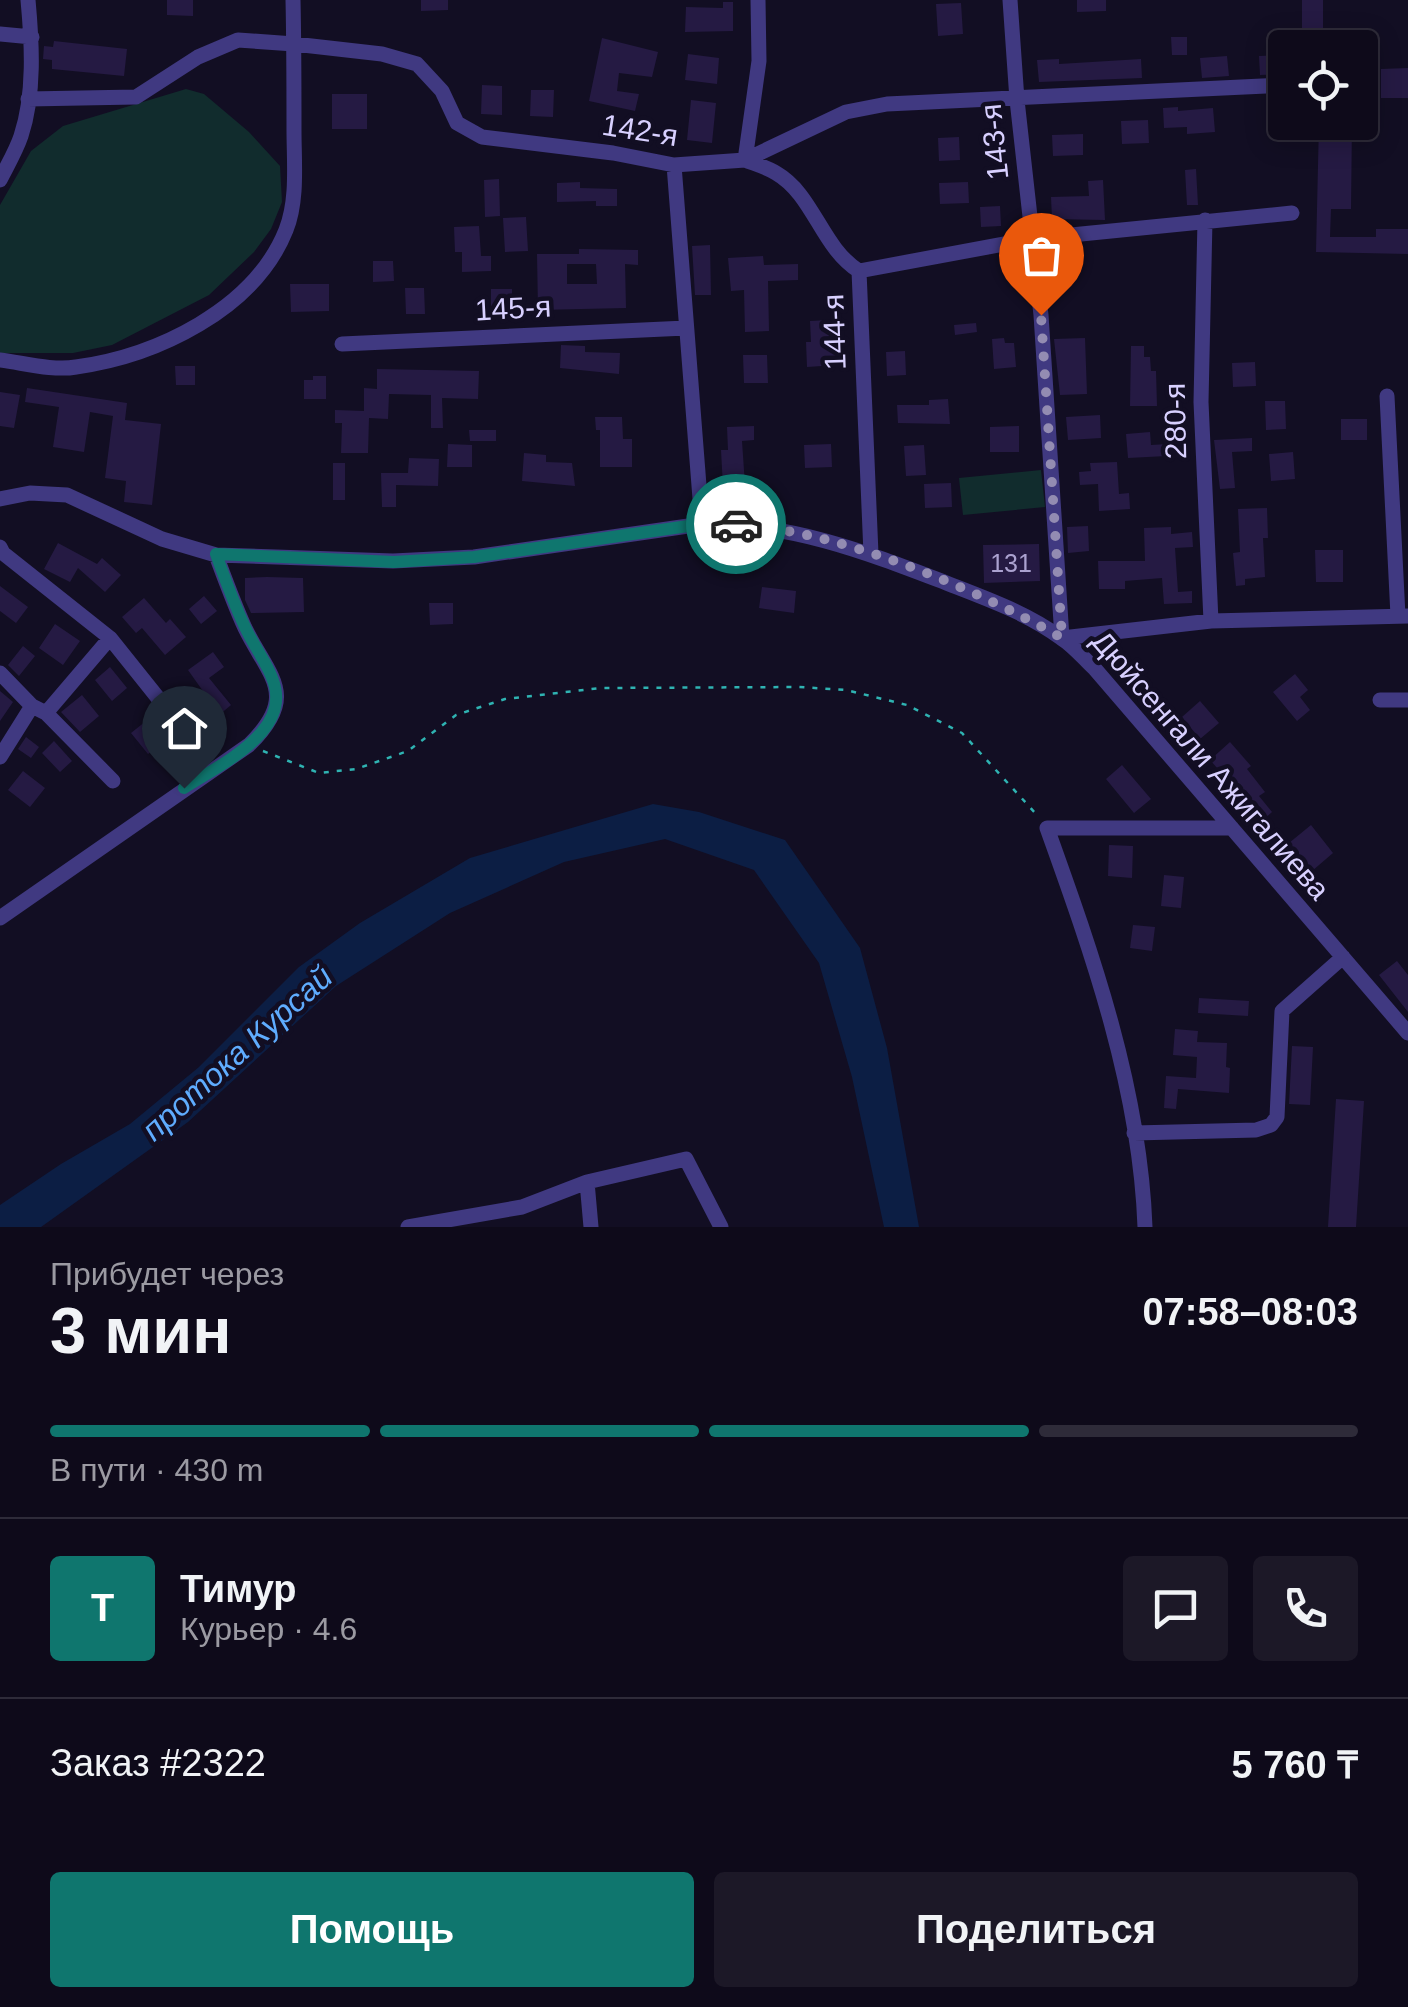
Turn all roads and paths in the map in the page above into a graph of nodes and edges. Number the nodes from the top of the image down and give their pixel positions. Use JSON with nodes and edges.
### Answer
{"nodes":[{"id":1,"x":28,"y":0,"type":"edge"},
{"id":2,"x":294,"y":0,"type":"edge"},
{"id":3,"x":758,"y":0,"type":"edge"},
{"id":4,"x":1010,"y":0,"type":"edge"},
{"id":5,"x":0,"y":34,"type":"edge"},
{"id":6,"x":32,"y":37,"type":"junction"},
{"id":7,"x":294,"y":44,"type":"junction"},
{"id":8,"x":1268,"y":86,"type":"edge"},
{"id":9,"x":28,"y":98,"type":"junction"},
{"id":10,"x":1017,"y":100,"type":"junction"},
{"id":11,"x":745,"y":160,"type":"junction"},
{"id":12,"x":674,"y":165,"type":"junction"},
{"id":13,"x":0,"y":180,"type":"edge"},
{"id":14,"x":1292,"y":213,"type":"dead end"},
{"id":15,"x":1205,"y":220,"type":"junction"},
{"id":16,"x":1031,"y":239,"type":"junction"},
{"id":17,"x":859,"y":271,"type":"junction"},
{"id":18,"x":686,"y":328,"type":"junction"},
{"id":19,"x":342,"y":344,"type":"dead end"},
{"id":20,"x":0,"y":360,"type":"edge"},
{"id":21,"x":1388,"y":396,"type":"dead end"},
{"id":22,"x":0,"y":499,"type":"edge"},
{"id":23,"x":702,"y":524,"type":"junction"},
{"id":24,"x":1401,"y":546,"type":"edge"},
{"id":25,"x":0,"y":547,"type":"edge"},
{"id":26,"x":216,"y":554,"type":"junction"},
{"id":27,"x":871,"y":554,"type":"junction"},
{"id":28,"x":1403,"y":616,"type":"edge"},
{"id":29,"x":1211,"y":621,"type":"junction"},
{"id":30,"x":110,"y":638,"type":"junction"},
{"id":31,"x":1062,"y":638,"type":"junction"},
{"id":32,"x":0,"y":673,"type":"edge"},
{"id":33,"x":1380,"y":700,"type":"dead end"},
{"id":34,"x":1408,"y":700,"type":"edge"},
{"id":35,"x":39,"y":709,"type":"junction"},
{"id":36,"x":194,"y":743,"type":"dead end"},
{"id":37,"x":249,"y":745,"type":"junction"},
{"id":38,"x":0,"y":757,"type":"edge"},
{"id":39,"x":112,"y":781,"type":"dead end"},
{"id":40,"x":1048,"y":828,"type":"junction"},
{"id":41,"x":1232,"y":828,"type":"junction"},
{"id":42,"x":0,"y":918,"type":"edge"},
{"id":43,"x":1343,"y":957,"type":"junction"},
{"id":44,"x":1408,"y":1033,"type":"edge"},
{"id":45,"x":1134,"y":1133,"type":"junction"},
{"id":46,"x":587,"y":1182,"type":"junction"},
{"id":47,"x":408,"y":1227,"type":"edge"},
{"id":48,"x":591,"y":1227,"type":"edge"},
{"id":49,"x":721,"y":1227,"type":"edge"},
{"id":50,"x":1145,"y":1227,"type":"edge"}],
"edges":[{"from":1,"to":6,"type":"street"},
{"from":2,"to":7,"type":"street"},
{"from":3,"to":11,"type":"street"},
{"from":4,"to":10,"type":"street","name":"143-я"},
{"from":5,"to":6,"type":"street"},
{"from":6,"to":9,"type":"street"},
{"from":7,"to":9,"type":"street","name":"142-я"},
{"from":7,"to":12,"type":"street","name":"142-я"},
{"from":7,"to":20,"type":"street"},
{"from":8,"to":10,"type":"street","name":"142-я"},
{"from":9,"to":13,"type":"street"},
{"from":10,"to":11,"type":"street","name":"142-я"},
{"from":10,"to":16,"type":"street","name":"143-я"},
{"from":11,"to":12,"type":"street","name":"142-я"},
{"from":11,"to":17,"type":"street","name":"144-я"},
{"from":12,"to":18,"type":"street"},
{"from":14,"to":15,"type":"street"},
{"from":15,"to":16,"type":"street"},
{"from":15,"to":29,"type":"street","name":"280-я"},
{"from":16,"to":17,"type":"street"},
{"from":16,"to":31,"type":"street","name":"143-я"},
{"from":17,"to":27,"type":"street","name":"144-я"},
{"from":18,"to":19,"type":"street","name":"145-я"},
{"from":18,"to":23,"type":"street"},
{"from":21,"to":24,"type":"street"},
{"from":22,"to":26,"type":"street","name":"Дюйсенгали Ажигалиева"},
{"from":23,"to":26,"type":"street","name":"Дюйсенгали Ажигалиева"},
{"from":23,"to":27,"type":"street","name":"Дюйсенгали Ажигалиева"},
{"from":24,"to":28,"type":"street"},
{"from":25,"to":30,"type":"street"},
{"from":26,"to":37,"type":"street"},
{"from":27,"to":31,"type":"street","name":"Дюйсенгали Ажигалиева"},
{"from":28,"to":29,"type":"street"},
{"from":29,"to":31,"type":"street"},
{"from":30,"to":35,"type":"street"},
{"from":30,"to":36,"type":"street"},
{"from":31,"to":41,"type":"street","name":"Дюйсенгали Ажигалиева"},
{"from":32,"to":35,"type":"street"},
{"from":33,"to":34,"type":"street"},
{"from":35,"to":38,"type":"street"},
{"from":35,"to":39,"type":"street"},
{"from":37,"to":40,"type":"path"},
{"from":37,"to":42,"type":"street"},
{"from":40,"to":41,"type":"street"},
{"from":40,"to":45,"type":"street"},
{"from":41,"to":43,"type":"street","name":"Дюйсенгали Ажигалиева"},
{"from":43,"to":44,"type":"street","name":"Дюйсенгали Ажигалиева"},
{"from":43,"to":45,"type":"street"},
{"from":45,"to":50,"type":"street"},
{"from":46,"to":47,"type":"street"},
{"from":46,"to":48,"type":"street"},
{"from":46,"to":49,"type":"street"}]}
